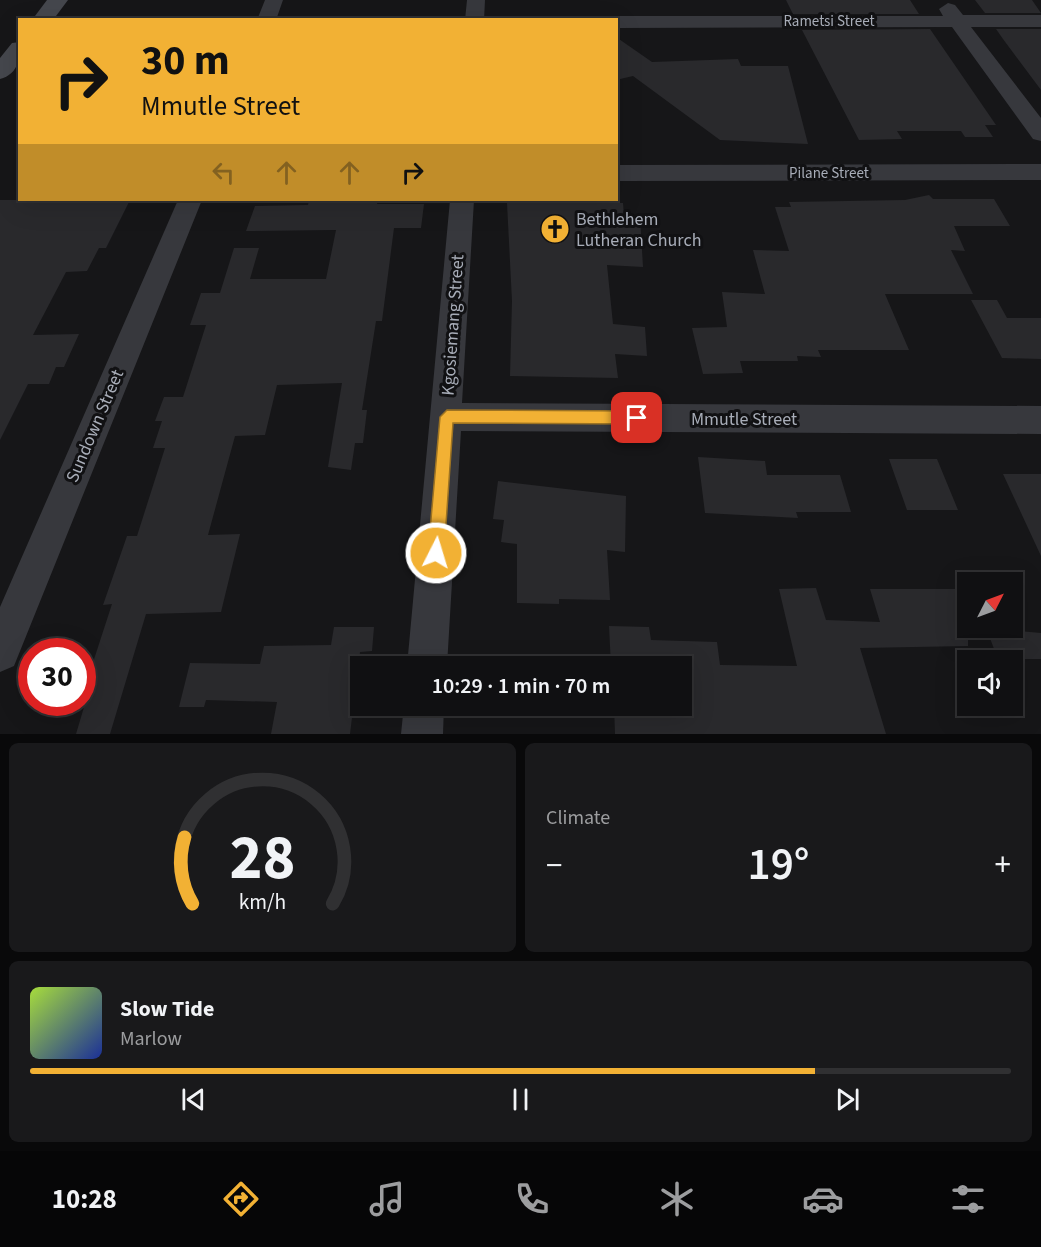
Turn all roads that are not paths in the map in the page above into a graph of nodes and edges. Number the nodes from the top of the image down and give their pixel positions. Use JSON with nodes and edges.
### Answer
{"nodes":[{"id":1,"x":58,"y":0,"type":"edge"},
{"id":2,"x":274,"y":0,"type":"edge"},
{"id":3,"x":476,"y":0,"type":"edge"},
{"id":4,"x":942,"y":0,"type":"edge"},
{"id":5,"x":44,"y":18,"type":"edge"},
{"id":6,"x":267,"y":18,"type":"edge"},
{"id":7,"x":474,"y":18,"type":"edge"},
{"id":8,"x":957,"y":21,"type":"junction"},
{"id":9,"x":1041,"y":21,"type":"edge"},
{"id":10,"x":618,"y":22,"type":"edge"},
{"id":11,"x":18,"y":50,"type":"edge"},
{"id":12,"x":0,"y":72,"type":"edge"},
{"id":13,"x":1041,"y":134,"type":"edge"},
{"id":14,"x":1041,"y":172,"type":"edge"},
{"id":15,"x":618,"y":173,"type":"edge"},
{"id":16,"x":190,"y":201,"type":"edge"},
{"id":17,"x":462,"y":201,"type":"edge"},
{"id":18,"x":447,"y":417,"type":"junction"},
{"id":19,"x":1041,"y":420,"type":"edge"},
{"id":20,"x":0,"y":652,"type":"edge"},
{"id":21,"x":428,"y":656,"type":"edge"},
{"id":22,"x":423,"y":716,"type":"edge"},
{"id":23,"x":422,"y":734,"type":"edge"}],
"edges":[{"from":1,"to":5,"type":"street"},
{"from":2,"to":6,"type":"street"},
{"from":3,"to":7,"type":"street"},
{"from":4,"to":8,"type":"street"},
{"from":8,"to":9,"type":"street","name":"Rametsi Street"},
{"from":8,"to":10,"type":"street","name":"Rametsi Street"},
{"from":8,"to":13,"type":"street"},
{"from":11,"to":12,"type":"street"},
{"from":14,"to":15,"type":"street","name":"Pilane Street"},
{"from":16,"to":20,"type":"street","name":"Sundown Street"},
{"from":17,"to":18,"type":"street","name":"Kgosiemang Street"},
{"from":18,"to":19,"type":"street","name":"Mmutle Street"},
{"from":18,"to":21,"type":"street","name":"Kgosiemang Street"},
{"from":22,"to":23,"type":"street"}]}
